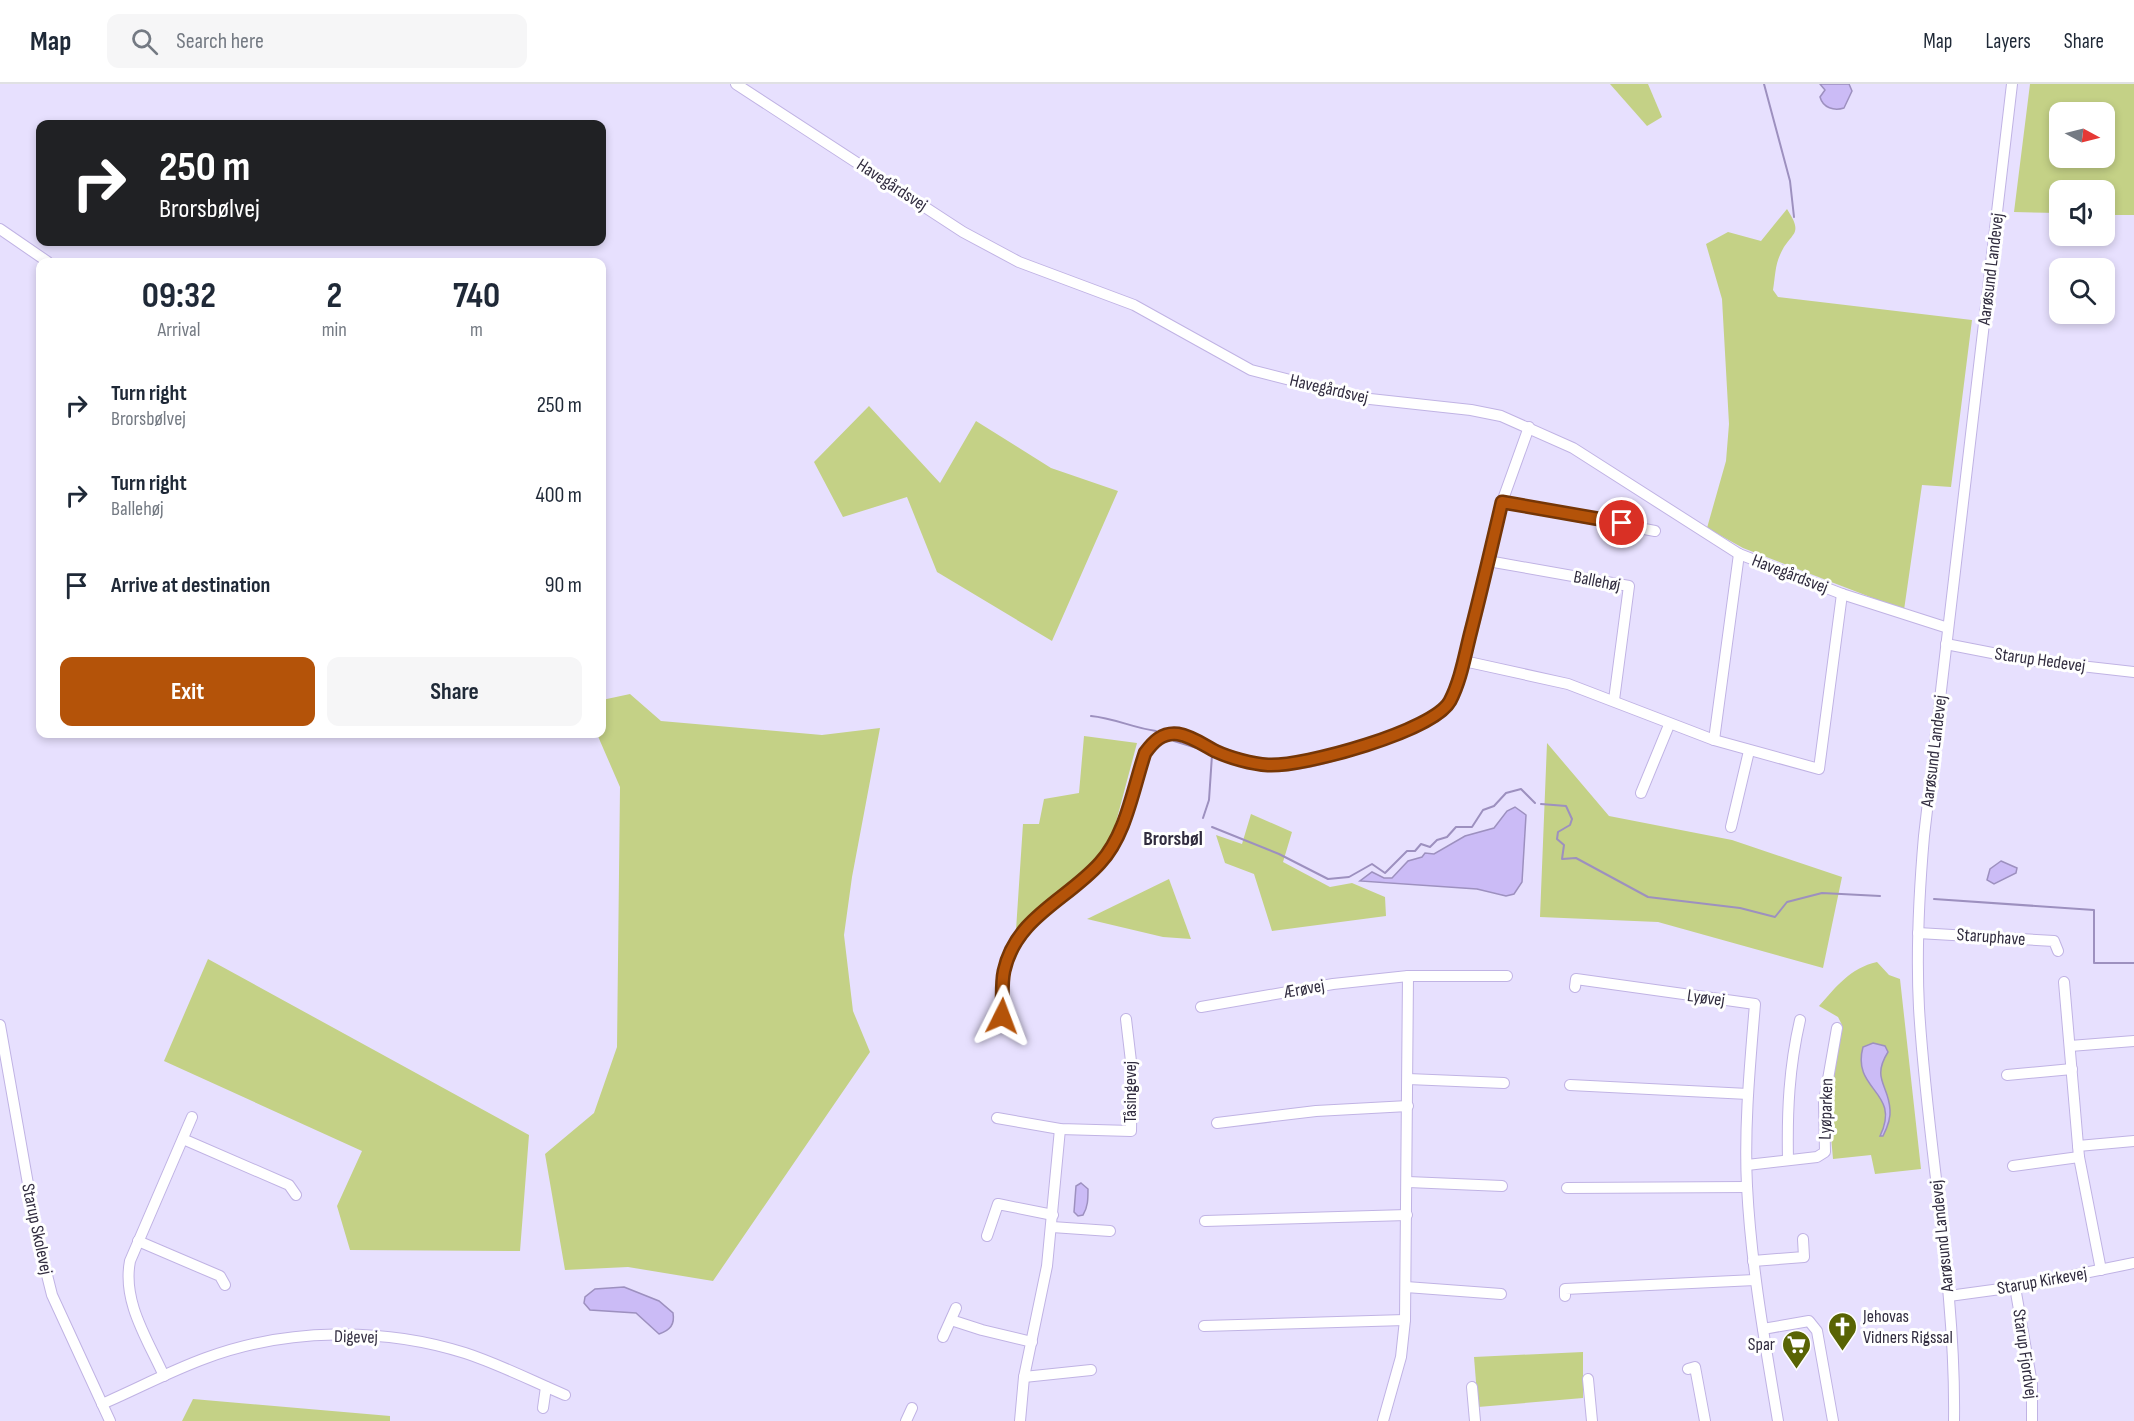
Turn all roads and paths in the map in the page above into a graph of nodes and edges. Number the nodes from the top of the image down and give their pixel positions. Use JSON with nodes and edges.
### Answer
{"nodes":[{"id":1,"x":736,"y":84,"type":"edge"},
{"id":2,"x":2012,"y":84,"type":"edge"},
{"id":3,"x":0,"y":229,"type":"edge"},
{"id":4,"x":42,"y":258,"type":"edge"},
{"id":5,"x":1529,"y":427,"type":"junction"},
{"id":6,"x":1502,"y":502,"type":"junction"},
{"id":7,"x":1655,"y":531,"type":"dead end"},
{"id":8,"x":1739,"y":554,"type":"junction"},
{"id":9,"x":1488,"y":561,"type":"junction"},
{"id":10,"x":1842,"y":594,"type":"junction"},
{"id":11,"x":1948,"y":628,"type":"junction"},
{"id":12,"x":1946,"y":644,"type":"junction"},
{"id":13,"x":1464,"y":661,"type":"junction"},
{"id":14,"x":2134,"y":672,"type":"edge"},
{"id":15,"x":1614,"y":700,"type":"junction"},
{"id":16,"x":1669,"y":725,"type":"junction"},
{"id":17,"x":1714,"y":740,"type":"junction"},
{"id":18,"x":1749,"y":751,"type":"junction"},
{"id":19,"x":1641,"y":793,"type":"dead end"},
{"id":20,"x":1731,"y":827,"type":"dead end"},
{"id":21,"x":1918,"y":933,"type":"junction"},
{"id":22,"x":2058,"y":951,"type":"dead end"},
{"id":23,"x":1408,"y":976,"type":"junction"},
{"id":24,"x":1507,"y":976,"type":"dead end"},
{"id":25,"x":2064,"y":982,"type":"dead end"},
{"id":26,"x":1575,"y":987,"type":"dead end"},
{"id":27,"x":1201,"y":1006,"type":"dead end"},
{"id":28,"x":1002,"y":1016,"type":"dead end"},
{"id":29,"x":1126,"y":1019,"type":"dead end"},
{"id":30,"x":1800,"y":1020,"type":"dead end"},
{"id":31,"x":0,"y":1025,"type":"edge"},
{"id":32,"x":1837,"y":1028,"type":"dead end"},
{"id":33,"x":2134,"y":1041,"type":"edge"},
{"id":34,"x":2070,"y":1046,"type":"junction"},
{"id":35,"x":2072,"y":1069,"type":"junction"},
{"id":36,"x":2007,"y":1075,"type":"dead end"},
{"id":37,"x":1408,"y":1079,"type":"junction"},
{"id":38,"x":1504,"y":1083,"type":"dead end"},
{"id":39,"x":1570,"y":1085,"type":"dead end"},
{"id":40,"x":1748,"y":1094,"type":"junction"},
{"id":41,"x":1408,"y":1106,"type":"junction"},
{"id":42,"x":192,"y":1117,"type":"dead end"},
{"id":43,"x":997,"y":1118,"type":"dead end"},
{"id":44,"x":1217,"y":1123,"type":"dead end"},
{"id":45,"x":1060,"y":1129,"type":"junction"},
{"id":46,"x":183,"y":1139,"type":"junction"},
{"id":47,"x":2134,"y":1141,"type":"edge"},
{"id":48,"x":2079,"y":1151,"type":"junction"},
{"id":49,"x":1788,"y":1160,"type":"junction"},
{"id":50,"x":1747,"y":1165,"type":"junction"},
{"id":51,"x":2013,"y":1166,"type":"dead end"},
{"id":52,"x":1408,"y":1182,"type":"junction"},
{"id":53,"x":1502,"y":1186,"type":"dead end"},
{"id":54,"x":1747,"y":1186,"type":"junction"},
{"id":55,"x":1567,"y":1188,"type":"dead end"},
{"id":56,"x":296,"y":1195,"type":"dead end"},
{"id":57,"x":1053,"y":1215,"type":"junction"},
{"id":58,"x":1407,"y":1215,"type":"junction"},
{"id":59,"x":1205,"y":1221,"type":"dead end"},
{"id":60,"x":1052,"y":1227,"type":"junction"},
{"id":61,"x":1110,"y":1231,"type":"dead end"},
{"id":62,"x":987,"y":1236,"type":"dead end"},
{"id":63,"x":1803,"y":1239,"type":"dead end"},
{"id":64,"x":138,"y":1241,"type":"junction"},
{"id":65,"x":1753,"y":1261,"type":"junction"},
{"id":66,"x":2134,"y":1263,"type":"edge"},
{"id":67,"x":2101,"y":1270,"type":"junction"},
{"id":68,"x":1755,"y":1280,"type":"junction"},
{"id":69,"x":225,"y":1285,"type":"dead end"},
{"id":70,"x":1406,"y":1287,"type":"junction"},
{"id":71,"x":2015,"y":1287,"type":"junction"},
{"id":72,"x":1501,"y":1294,"type":"dead end"},
{"id":73,"x":1566,"y":1296,"type":"dead end"},
{"id":74,"x":1949,"y":1296,"type":"junction"},
{"id":75,"x":956,"y":1308,"type":"dead end"},
{"id":76,"x":951,"y":1320,"type":"junction"},
{"id":77,"x":1405,"y":1320,"type":"junction"},
{"id":78,"x":1204,"y":1326,"type":"dead end"},
{"id":79,"x":1763,"y":1329,"type":"junction"},
{"id":80,"x":943,"y":1337,"type":"dead end"},
{"id":81,"x":1032,"y":1342,"type":"junction"},
{"id":82,"x":1688,"y":1369,"type":"dead end"},
{"id":83,"x":1091,"y":1370,"type":"dead end"},
{"id":84,"x":164,"y":1376,"type":"junction"},
{"id":85,"x":1024,"y":1377,"type":"junction"},
{"id":86,"x":1588,"y":1379,"type":"dead end"},
{"id":87,"x":546,"y":1387,"type":"junction"},
{"id":88,"x":1472,"y":1387,"type":"dead end"},
{"id":89,"x":565,"y":1395,"type":"dead end"},
{"id":90,"x":102,"y":1404,"type":"junction"},
{"id":91,"x":543,"y":1408,"type":"dead end"},
{"id":92,"x":912,"y":1408,"type":"dead end"},
{"id":93,"x":110,"y":1421,"type":"edge"},
{"id":94,"x":906,"y":1421,"type":"edge"},
{"id":95,"x":1020,"y":1421,"type":"edge"},
{"id":96,"x":1383,"y":1421,"type":"edge"},
{"id":97,"x":1475,"y":1421,"type":"edge"},
{"id":98,"x":1592,"y":1421,"type":"edge"},
{"id":99,"x":1705,"y":1421,"type":"edge"},
{"id":100,"x":1778,"y":1421,"type":"edge"},
{"id":101,"x":1833,"y":1421,"type":"edge"},
{"id":102,"x":1954,"y":1421,"type":"edge"},
{"id":103,"x":2032,"y":1421,"type":"edge"}],
"edges":[{"from":1,"to":5,"type":"street","name":"Havegårdsvej"},
{"from":2,"to":11,"type":"street","name":"Aarøsund Landevej"},
{"from":3,"to":4,"type":"street"},
{"from":5,"to":6,"type":"street"},
{"from":5,"to":8,"type":"street","name":"Havegårdsvej"},
{"from":6,"to":7,"type":"street"},
{"from":6,"to":9,"type":"street"},
{"from":8,"to":10,"type":"street","name":"Havegårdsvej"},
{"from":8,"to":17,"type":"street"},
{"from":9,"to":13,"type":"street"},
{"from":9,"to":15,"type":"street","name":"Ballehøj"},
{"from":10,"to":11,"type":"street","name":"Havegårdsvej"},
{"from":10,"to":18,"type":"street"},
{"from":11,"to":12,"type":"street","name":"Aarøsund Landevej"},
{"from":12,"to":14,"type":"street","name":"Starup Hedevej"},
{"from":12,"to":21,"type":"street","name":"Aarøsund Landevej"},
{"from":13,"to":15,"type":"street"},
{"from":13,"to":28,"type":"street"},
{"from":15,"to":16,"type":"street"},
{"from":16,"to":17,"type":"street"},
{"from":16,"to":19,"type":"street"},
{"from":17,"to":18,"type":"street"},
{"from":18,"to":20,"type":"street"},
{"from":21,"to":22,"type":"street","name":"Staruphave"},
{"from":21,"to":74,"type":"street","name":"Aarøsund Landevej"},
{"from":23,"to":24,"type":"street","name":"Ærøvej"},
{"from":23,"to":27,"type":"street","name":"Ærøvej"},
{"from":23,"to":37,"type":"street"},
{"from":25,"to":34,"type":"street"},
{"from":26,"to":40,"type":"street","name":"Lyøvej"},
{"from":29,"to":45,"type":"street","name":"Tåsingevej"},
{"from":30,"to":49,"type":"street","name":"Lyøparken"},
{"from":31,"to":90,"type":"street","name":"Starup Skolevej"},
{"from":32,"to":49,"type":"street","name":"Lyøparken"},
{"from":33,"to":34,"type":"street"},
{"from":34,"to":35,"type":"street"},
{"from":35,"to":36,"type":"street"},
{"from":35,"to":48,"type":"street"},
{"from":37,"to":38,"type":"street"},
{"from":37,"to":41,"type":"street"},
{"from":39,"to":40,"type":"street"},
{"from":40,"to":50,"type":"street","name":"Lyøvej"},
{"from":41,"to":44,"type":"street"},
{"from":41,"to":52,"type":"street"},
{"from":42,"to":46,"type":"street"},
{"from":43,"to":45,"type":"street","name":"Tåsingevej"},
{"from":45,"to":57,"type":"street"},
{"from":46,"to":56,"type":"street"},
{"from":46,"to":64,"type":"street"},
{"from":47,"to":48,"type":"street"},
{"from":48,"to":51,"type":"street"},
{"from":48,"to":67,"type":"street"},
{"from":49,"to":50,"type":"street","name":"Lyøparken"},
{"from":50,"to":54,"type":"street","name":"Lyøvej"},
{"from":52,"to":53,"type":"street"},
{"from":52,"to":58,"type":"street"},
{"from":54,"to":55,"type":"street"},
{"from":54,"to":65,"type":"street","name":"Lyøvej"},
{"from":57,"to":60,"type":"street"},
{"from":57,"to":62,"type":"street"},
{"from":58,"to":59,"type":"street"},
{"from":58,"to":70,"type":"street"},
{"from":60,"to":61,"type":"street"},
{"from":60,"to":81,"type":"street"},
{"from":63,"to":65,"type":"street"},
{"from":64,"to":69,"type":"street"},
{"from":64,"to":84,"type":"street"},
{"from":65,"to":68,"type":"street","name":"Lyøvej"},
{"from":66,"to":67,"type":"street","name":"Starup Kirkevej"},
{"from":67,"to":71,"type":"street","name":"Starup Kirkevej"},
{"from":68,"to":73,"type":"street"},
{"from":68,"to":79,"type":"street","name":"Lyøvej"},
{"from":70,"to":72,"type":"street"},
{"from":70,"to":77,"type":"street"},
{"from":71,"to":74,"type":"street","name":"Starup Kirkevej"},
{"from":71,"to":103,"type":"street","name":"Starup Fjordvej"},
{"from":74,"to":102,"type":"street","name":"Aarøsund Landevej"},
{"from":75,"to":76,"type":"street"},
{"from":76,"to":80,"type":"street"},
{"from":76,"to":81,"type":"street"},
{"from":77,"to":78,"type":"street"},
{"from":77,"to":96,"type":"street"},
{"from":79,"to":100,"type":"street","name":"Lyøvej"},
{"from":79,"to":101,"type":"street"},
{"from":81,"to":85,"type":"street"},
{"from":82,"to":99,"type":"street"},
{"from":83,"to":85,"type":"street"},
{"from":84,"to":87,"type":"street","name":"Digevej"},
{"from":84,"to":90,"type":"street","name":"Digevej"},
{"from":85,"to":95,"type":"street"},
{"from":86,"to":98,"type":"street"},
{"from":87,"to":89,"type":"street","name":"Digevej"},
{"from":87,"to":91,"type":"street"},
{"from":88,"to":97,"type":"street"},
{"from":90,"to":93,"type":"street","name":"Starup Skolevej"},
{"from":92,"to":94,"type":"street"}]}
